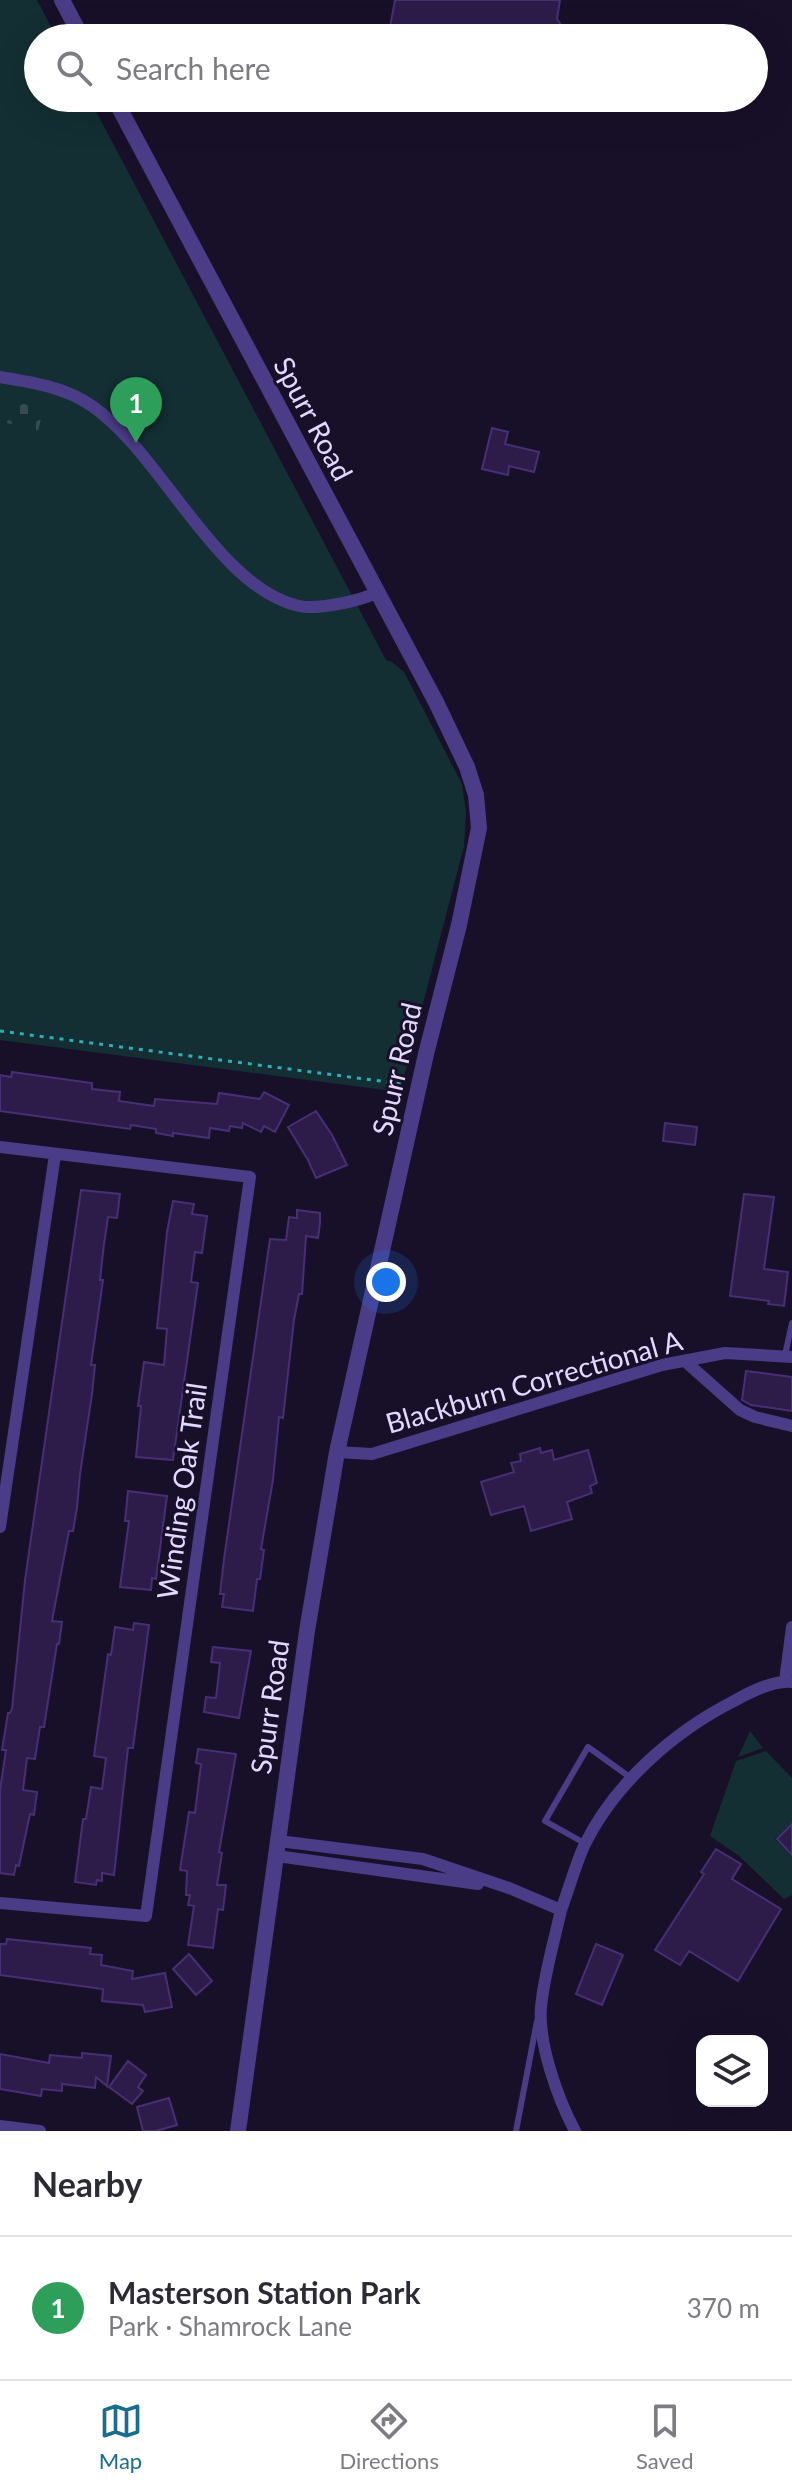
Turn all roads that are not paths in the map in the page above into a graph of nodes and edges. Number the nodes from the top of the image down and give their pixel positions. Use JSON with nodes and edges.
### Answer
{"nodes":[{"id":1,"x":62,"y":0,"type":"edge"},
{"id":2,"x":75,"y":24,"type":"edge"},
{"id":3,"x":121,"y":112,"type":"edge"},
{"id":4,"x":0,"y":377,"type":"edge"},
{"id":5,"x":376,"y":593,"type":"junction"},
{"id":6,"x":0,"y":1147,"type":"edge"},
{"id":7,"x":55,"y":1155,"type":"junction"},
{"id":8,"x":792,"y":1323,"type":"edge"},
{"id":9,"x":788,"y":1356,"type":"edge"},
{"id":10,"x":686,"y":1362,"type":"junction"},
{"id":11,"x":792,"y":1426,"type":"edge"},
{"id":12,"x":337,"y":1452,"type":"junction"},
{"id":13,"x":0,"y":1527,"type":"edge"},
{"id":14,"x":792,"y":1627,"type":"edge"},
{"id":15,"x":789,"y":1682,"type":"edge"},
{"id":16,"x":632,"y":1779,"type":"junction"},
{"id":17,"x":586,"y":1844,"type":"junction"},
{"id":18,"x":278,"y":1849,"type":"junction"},
{"id":19,"x":0,"y":1903,"type":"edge"},
{"id":20,"x":561,"y":1910,"type":"junction"},
{"id":21,"x":541,"y":2010,"type":"junction"},
{"id":22,"x":0,"y":2126,"type":"edge"},
{"id":23,"x":40,"y":2131,"type":"edge"},
{"id":24,"x":238,"y":2131,"type":"edge"},
{"id":25,"x":516,"y":2131,"type":"edge"},
{"id":26,"x":575,"y":2131,"type":"edge"}],
"edges":[{"from":1,"to":2,"type":"street"},
{"from":3,"to":5,"type":"street","name":"Spurr Road"},
{"from":4,"to":5,"type":"street"},
{"from":5,"to":12,"type":"street","name":"Spurr Road"},
{"from":6,"to":7,"type":"street","name":"Winding Oak Trail"},
{"from":7,"to":13,"type":"street"},
{"from":7,"to":19,"type":"street","name":"Winding Oak Trail"},
{"from":8,"to":9,"type":"lane"},
{"from":9,"to":10,"type":"street","name":"Blackburn Correctional A"},
{"from":10,"to":11,"type":"street"},
{"from":10,"to":12,"type":"street","name":"Blackburn Correctional A"},
{"from":12,"to":18,"type":"street","name":"Spurr Road"},
{"from":14,"to":15,"type":"street"},
{"from":15,"to":16,"type":"street"},
{"from":16,"to":17,"type":"street"},
{"from":16,"to":17,"type":"lane"},
{"from":17,"to":20,"type":"street"},
{"from":18,"to":20,"type":"street"},
{"from":18,"to":24,"type":"street","name":"Spurr Road"},
{"from":20,"to":21,"type":"street"},
{"from":21,"to":25,"type":"lane"},
{"from":21,"to":26,"type":"street"},
{"from":22,"to":23,"type":"street"}]}
